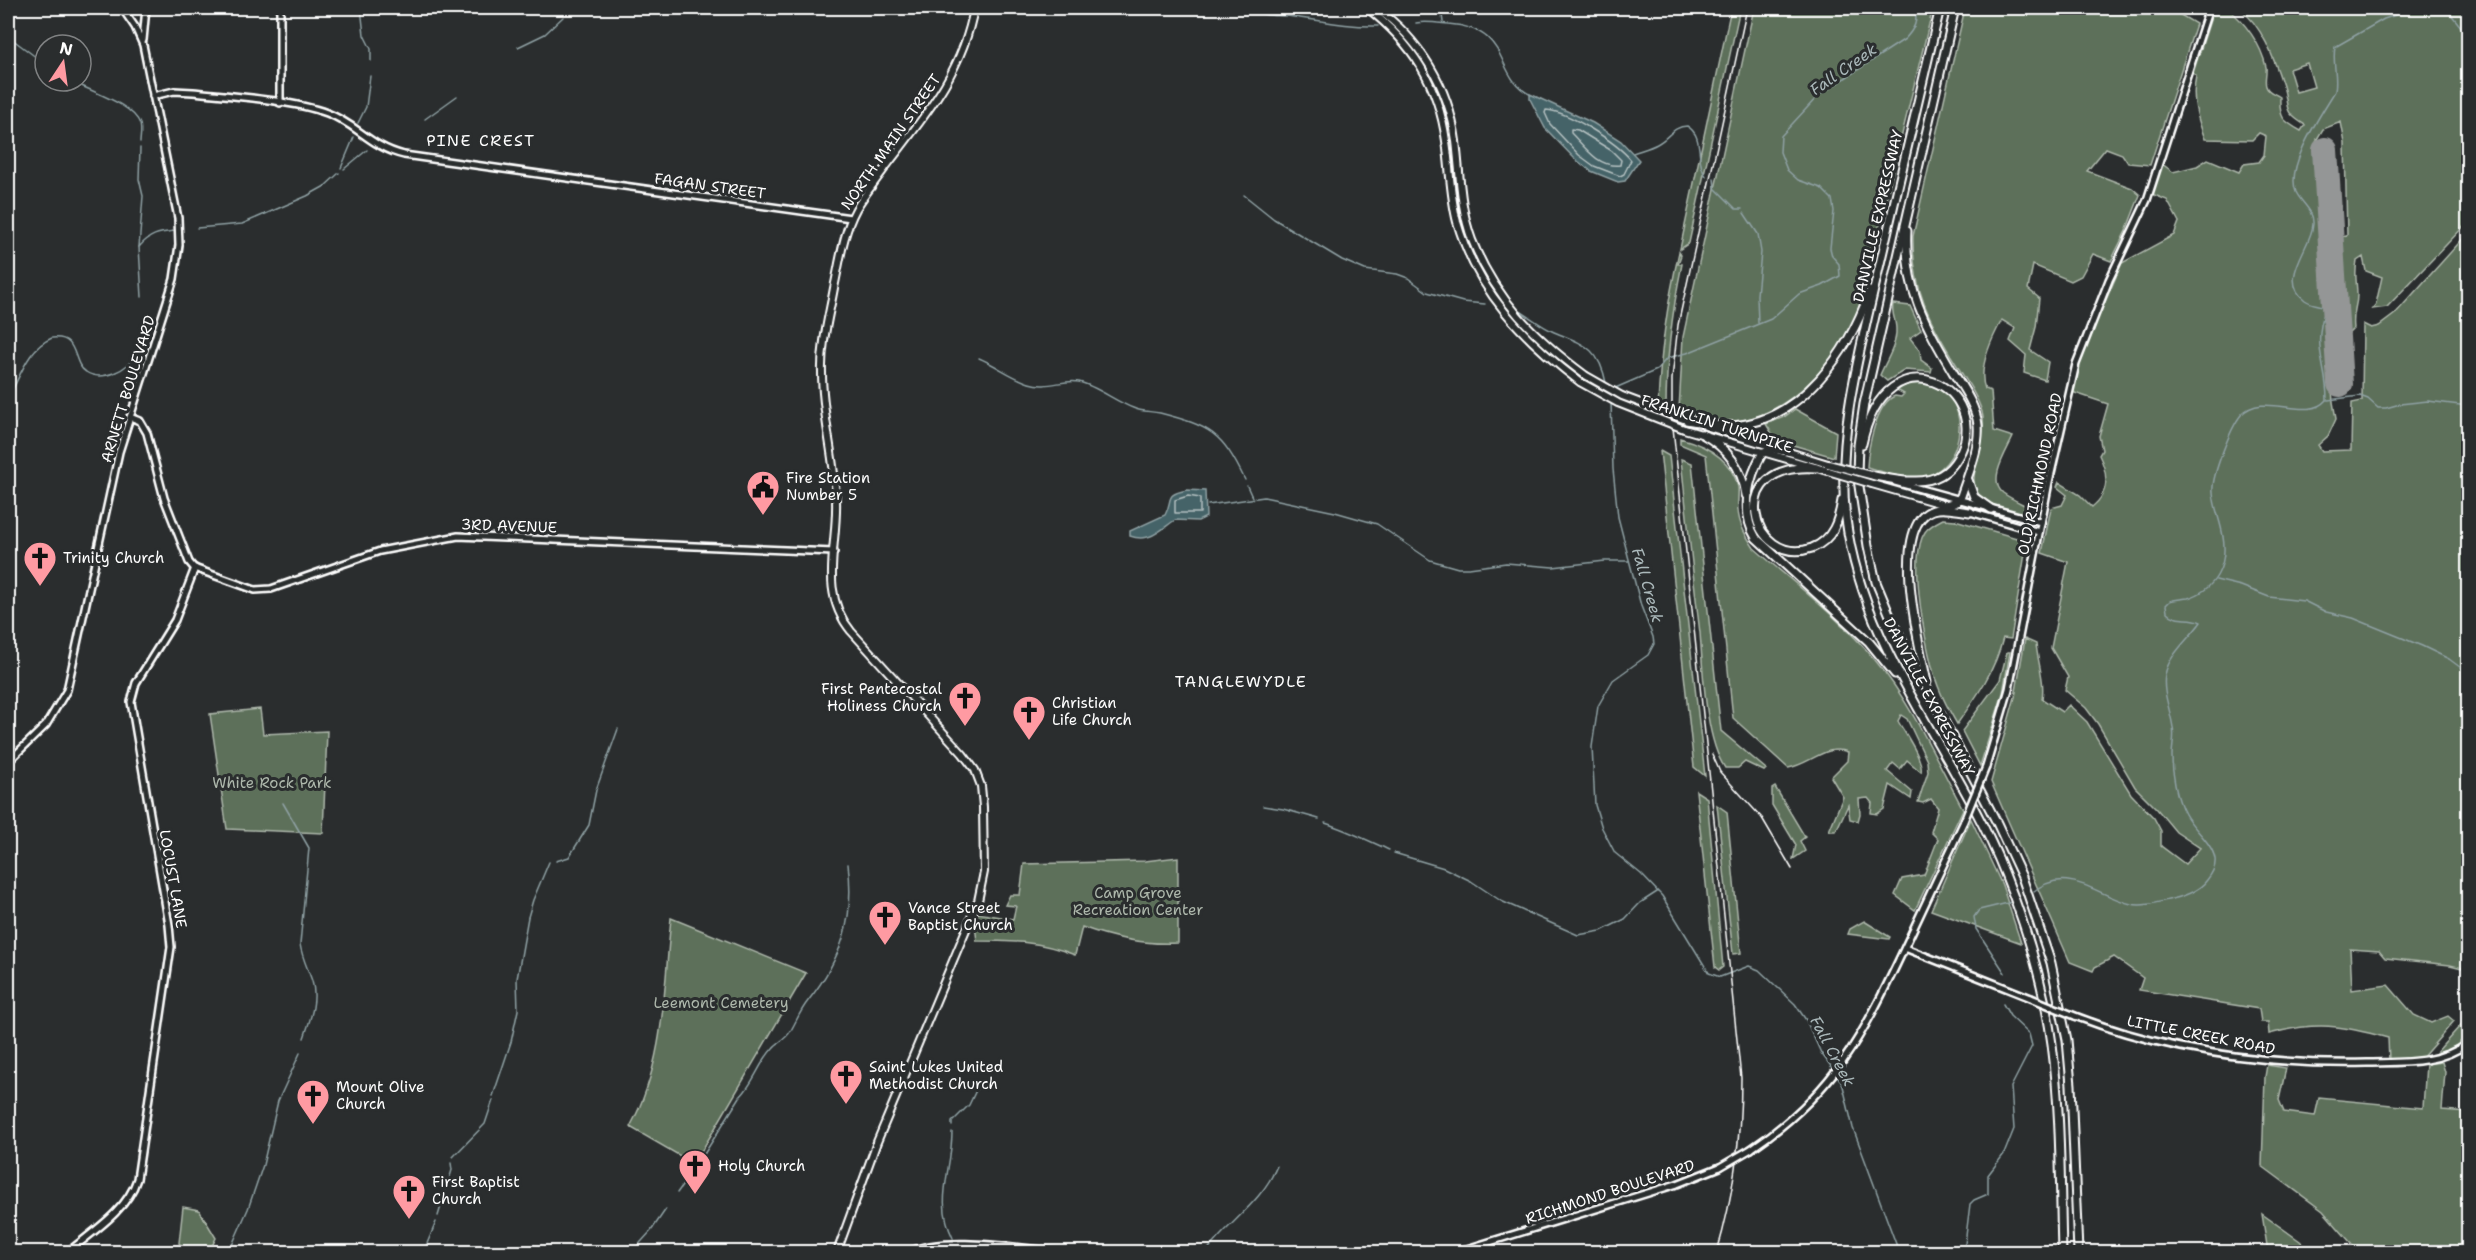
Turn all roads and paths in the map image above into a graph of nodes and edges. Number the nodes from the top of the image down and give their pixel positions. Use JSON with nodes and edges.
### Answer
{"nodes":[{"id":1,"x":122,"y":8,"type":"edge"},
{"id":2,"x":146,"y":8,"type":"edge"},
{"id":3,"x":280,"y":8,"type":"edge"},
{"id":4,"x":974,"y":8,"type":"edge"},
{"id":5,"x":1367,"y":8,"type":"edge"},
{"id":6,"x":1376,"y":8,"type":"edge"},
{"id":7,"x":1940,"y":8,"type":"edge"},
{"id":8,"x":1955,"y":8,"type":"edge"},
{"id":9,"x":2209,"y":8,"type":"edge"},
{"id":10,"x":143,"y":45,"type":"junction"},
{"id":11,"x":153,"y":96,"type":"junction"},
{"id":12,"x":280,"y":103,"type":"junction"},
{"id":13,"x":1911,"y":200,"type":"junction"},
{"id":14,"x":852,"y":218,"type":"junction"},
{"id":15,"x":1881,"y":261,"type":"junction"},
{"id":16,"x":130,"y":417,"type":"junction"},
{"id":17,"x":1686,"y":420,"type":"junction"},
{"id":18,"x":1702,"y":434,"type":"junction"},
{"id":19,"x":1786,"y":451,"type":"junction"},
{"id":20,"x":1763,"y":452,"type":"junction"},
{"id":21,"x":1816,"y":468,"type":"junction"},
{"id":22,"x":1857,"y":473,"type":"junction"},
{"id":23,"x":1870,"y":475,"type":"junction"},
{"id":24,"x":1967,"y":476,"type":"junction"},
{"id":25,"x":1844,"y":486,"type":"junction"},
{"id":26,"x":1959,"y":500,"type":"junction"},
{"id":27,"x":1747,"y":501,"type":"junction"},
{"id":28,"x":1945,"y":505,"type":"junction"},
{"id":29,"x":1991,"y":508,"type":"junction"},
{"id":30,"x":1970,"y":512,"type":"junction"},
{"id":31,"x":2041,"y":522,"type":"junction"},
{"id":32,"x":2039,"y":532,"type":"junction"},
{"id":33,"x":834,"y":552,"type":"junction"},
{"id":34,"x":195,"y":568,"type":"junction"},
{"id":35,"x":1932,"y":696,"type":"junction"},
{"id":36,"x":1913,"y":700,"type":"junction"},
{"id":37,"x":8,"y":762,"type":"edge"},
{"id":38,"x":1905,"y":948,"type":"junction"},
{"id":39,"x":2469,"y":1043,"type":"edge"},
{"id":40,"x":68,"y":1252,"type":"edge"},
{"id":41,"x":837,"y":1252,"type":"edge"},
{"id":42,"x":909,"y":1252,"type":"edge"},
{"id":43,"x":1062,"y":1252,"type":"edge"},
{"id":44,"x":1457,"y":1252,"type":"edge"},
{"id":45,"x":2062,"y":1252,"type":"edge"},
{"id":46,"x":2078,"y":1252,"type":"edge"}],
"edges":[{"from":1,"to":10,"type":"street","name":"ARNETT BOULEVARD"},
{"from":2,"to":10,"type":"street"},
{"from":3,"to":12,"type":"street"},
{"from":4,"to":14,"type":"main road","name":"NORTH MAIN STREET"},
{"from":5,"to":18,"type":"main road","name":"FRANKLIN TURNPIKE","bridge":true},
{"from":6,"to":17,"type":"main road","name":"FRANKLIN TURNPIKE","bridge":true},
{"from":7,"to":15,"type":"highway","name":"DANVILLE EXPRESSWAY"},
{"from":8,"to":13,"type":"highway","name":"DANVILLE EXPRESSWAY"},
{"from":9,"to":31,"type":"street","name":"OLD RICHMOND ROAD"},
{"from":10,"to":11,"type":"street","name":"ARNETT BOULEVARD"},
{"from":11,"to":12,"type":"street","name":"FAGAN STREET"},
{"from":11,"to":16,"type":"street","name":"ARNETT BOULEVARD"},
{"from":12,"to":14,"type":"street","name":"FAGAN STREET"},
{"from":13,"to":22,"type":"highway","name":"DANVILLE EXPRESSWAY"},
{"from":13,"to":24,"type":"highway"},
{"from":14,"to":33,"type":"main road","name":"NORTH MAIN STREET"},
{"from":15,"to":17,"type":"highway"},
{"from":15,"to":25,"type":"highway","name":"DANVILLE EXPRESSWAY"},
{"from":16,"to":34,"type":"street"},
{"from":16,"to":37,"type":"street","name":"ARNETT BOULEVARD"},
{"from":17,"to":19,"type":"main road","name":"FRANKLIN TURNPIKE"},
{"from":18,"to":20,"type":"main road","name":"FRANKLIN TURNPIKE"},
{"from":18,"to":27,"type":"highway"},
{"from":19,"to":20,"type":"highway"},
{"from":19,"to":23,"type":"main road","name":"FRANKLIN TURNPIKE","bridge":true},
{"from":20,"to":21,"type":"main road","name":"FRANKLIN TURNPIKE"},
{"from":20,"to":27,"type":"highway"},
{"from":21,"to":25,"type":"highway"},
{"from":21,"to":28,"type":"main road","name":"FRANKLIN TURNPIKE","bridge":true},
{"from":22,"to":23,"type":"highway"},
{"from":22,"to":35,"type":"highway","name":"DANVILLE EXPRESSWAY"},
{"from":23,"to":26,"type":"street","name":"FRANKLIN TURNPIKE"},
{"from":24,"to":26,"type":"highway"},
{"from":24,"to":29,"type":"highway"},
{"from":25,"to":36,"type":"highway","name":"DANVILLE EXPRESSWAY"},
{"from":26,"to":28,"type":"highway"},
{"from":26,"to":29,"type":"street","name":"FRANKLIN TURNPIKE"},
{"from":27,"to":36,"type":"highway"},
{"from":28,"to":30,"type":"street","name":"FRANKLIN TURNPIKE"},
{"from":29,"to":31,"type":"street","name":"FRANKLIN TURNPIKE"},
{"from":30,"to":32,"type":"street","name":"FRANKLIN TURNPIKE"},
{"from":30,"to":35,"type":"highway"},
{"from":31,"to":32,"type":"street","name":"OLD RICHMOND ROAD"},
{"from":32,"to":38,"type":"street","name":"OLD RICHMOND ROAD","bridge":true},
{"from":33,"to":34,"type":"street","name":"3RD AVENUE"},
{"from":33,"to":41,"type":"main road","name":"NORTH MAIN STREET"},
{"from":34,"to":40,"type":"street","name":"LOCUST LANE"},
{"from":35,"to":46,"type":"highway","name":"DANVILLE EXPRESSWAY"},
{"from":36,"to":45,"type":"highway","name":"DANVILLE EXPRESSWAY"},
{"from":38,"to":39,"type":"street","name":"LITTLE CREEK ROAD","bridge":true},
{"from":38,"to":44,"type":"street","name":"RICHMOND BOULEVARD","bridge":true},
{"from":42,"to":43,"type":"street"}]}
